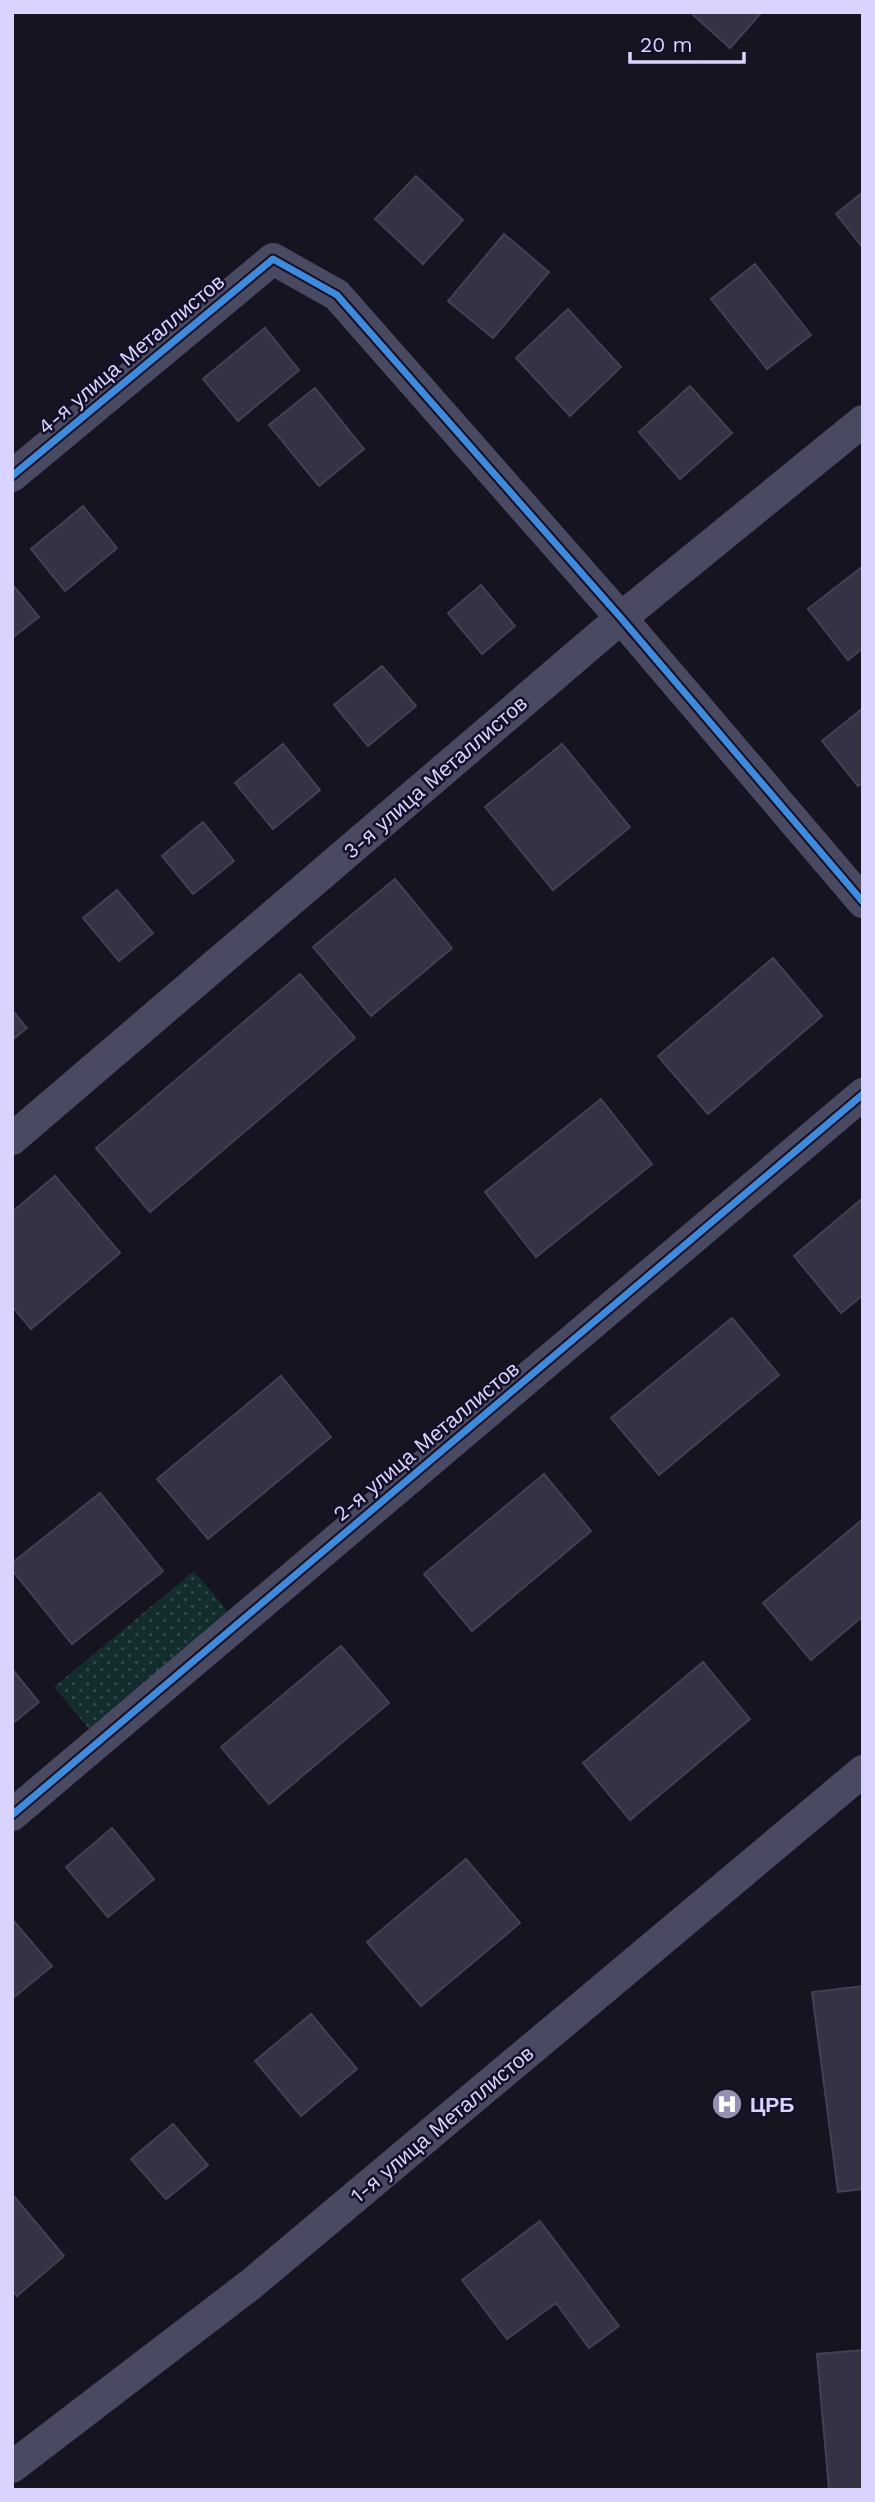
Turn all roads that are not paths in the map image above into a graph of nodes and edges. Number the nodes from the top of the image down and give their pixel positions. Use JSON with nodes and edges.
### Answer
{"nodes":[{"id":1,"x":863,"y":421,"type":"edge"},
{"id":2,"x":12,"y":476,"type":"edge"},
{"id":3,"x":621,"y":618,"type":"junction"},
{"id":4,"x":863,"y":902,"type":"edge"},
{"id":5,"x":863,"y":1094,"type":"edge"},
{"id":6,"x":12,"y":1139,"type":"edge"},
{"id":7,"x":863,"y":1771,"type":"edge"},
{"id":8,"x":12,"y":1815,"type":"edge"},
{"id":9,"x":12,"y":2467,"type":"edge"}],
"edges":[{"from":1,"to":3,"type":"street","name":"3-я улица Металлистов"},
{"from":2,"to":3,"type":"street","name":"4-я улица Металлистов"},
{"from":3,"to":4,"type":"street"},
{"from":3,"to":6,"type":"street","name":"3-я улица Металлистов"},
{"from":5,"to":8,"type":"street","name":"2-я улица Металлистов"},
{"from":7,"to":9,"type":"street","name":"1-я улица Металлистов"}]}
